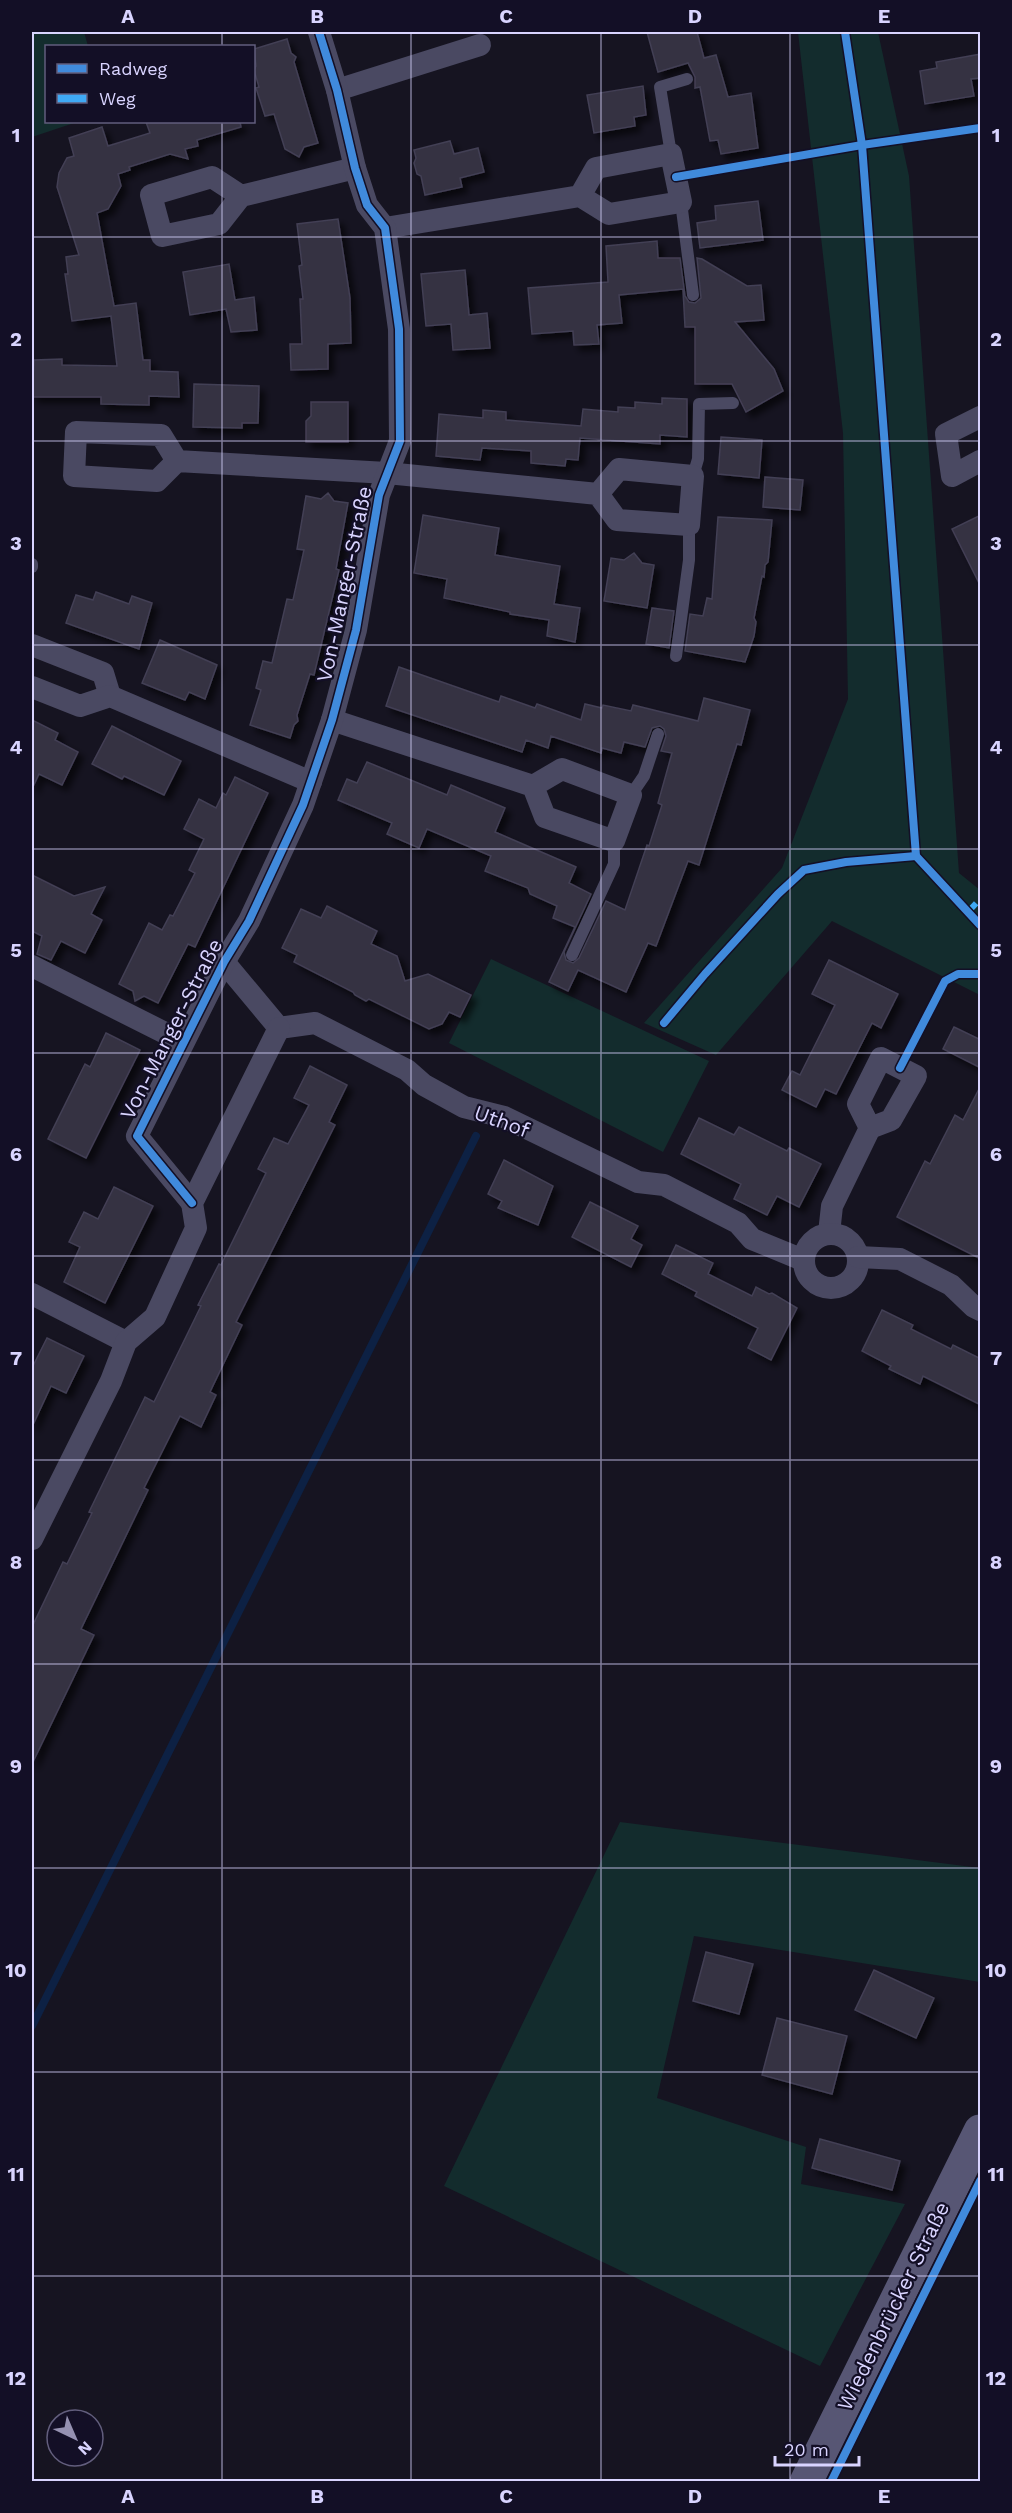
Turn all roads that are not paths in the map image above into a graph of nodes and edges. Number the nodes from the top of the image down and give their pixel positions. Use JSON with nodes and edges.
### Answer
{"nodes":[{"id":1,"x":319,"y":32,"type":"edge"},
{"id":2,"x":480,"y":45,"type":"dead end"},
{"id":3,"x":687,"y":79,"type":"dead end"},
{"id":4,"x":337,"y":90,"type":"junction"},
{"id":5,"x":671,"y":154,"type":"junction"},
{"id":6,"x":355,"y":168,"type":"junction"},
{"id":7,"x":241,"y":196,"type":"dead end"},
{"id":8,"x":580,"y":196,"type":"junction"},
{"id":9,"x":681,"y":202,"type":"junction"},
{"id":10,"x":385,"y":228,"type":"junction"},
{"id":11,"x":693,"y":295,"type":"dead end"},
{"id":12,"x":733,"y":403,"type":"dead end"},
{"id":13,"x":981,"y":417,"type":"edge"},
{"id":14,"x":177,"y":460,"type":"dead end"},
{"id":15,"x":981,"y":461,"type":"edge"},
{"id":16,"x":387,"y":473,"type":"junction"},
{"id":17,"x":693,"y":476,"type":"junction"},
{"id":18,"x":598,"y":494,"type":"junction"},
{"id":19,"x":689,"y":525,"type":"junction"},
{"id":20,"x":32,"y":645,"type":"edge"},
{"id":21,"x":675,"y":656,"type":"dead end"},
{"id":22,"x":32,"y":687,"type":"edge"},
{"id":23,"x":110,"y":696,"type":"junction"},
{"id":24,"x":332,"y":720,"type":"junction"},
{"id":25,"x":658,"y":734,"type":"dead end"},
{"id":26,"x":310,"y":782,"type":"junction"},
{"id":27,"x":533,"y":786,"type":"junction"},
{"id":28,"x":631,"y":795,"type":"junction"},
{"id":29,"x":614,"y":841,"type":"junction"},
{"id":30,"x":572,"y":955,"type":"dead end"},
{"id":31,"x":224,"y":962,"type":"junction"},
{"id":32,"x":32,"y":966,"type":"edge"},
{"id":33,"x":279,"y":1028,"type":"junction"},
{"id":34,"x":183,"y":1042,"type":"junction"},
{"id":35,"x":870,"y":1128,"type":"dead end"},
{"id":36,"x":192,"y":1203,"type":"junction"},
{"id":37,"x":829,"y":1233,"type":"junction"},
{"id":38,"x":858,"y":1257,"type":"junction"},
{"id":39,"x":803,"y":1260,"type":"junction"},
{"id":40,"x":32,"y":1294,"type":"edge"},
{"id":41,"x":981,"y":1310,"type":"edge"},
{"id":42,"x":126,"y":1342,"type":"junction"},
{"id":43,"x":32,"y":1539,"type":"edge"},
{"id":44,"x":981,"y":2131,"type":"edge"},
{"id":45,"x":806,"y":2481,"type":"edge"}],
"edges":[{"from":1,"to":4,"type":"street","name":"Von-Manger-Straße"},
{"from":2,"to":4,"type":"street"},
{"from":3,"to":5,"type":"lane"},
{"from":4,"to":6,"type":"street","name":"Von-Manger-Straße"},
{"from":5,"to":8,"type":"street"},
{"from":5,"to":9,"type":"street"},
{"from":6,"to":7,"type":"street"},
{"from":6,"to":10,"type":"street","name":"Von-Manger-Straße"},
{"from":8,"to":9,"type":"street"},
{"from":8,"to":10,"type":"street"},
{"from":9,"to":11,"type":"lane"},
{"from":10,"to":16,"type":"street","name":"Von-Manger-Straße"},
{"from":12,"to":17,"type":"lane"},
{"from":13,"to":15,"type":"street"},
{"from":14,"to":16,"type":"street","name":"Von-Manger-Straße"},
{"from":16,"to":18,"type":"street","name":"Von-Manger-Straße"},
{"from":16,"to":24,"type":"street","name":"Von-Manger-Straße"},
{"from":17,"to":18,"type":"street"},
{"from":17,"to":19,"type":"street"},
{"from":18,"to":19,"type":"street"},
{"from":19,"to":21,"type":"lane"},
{"from":20,"to":23,"type":"street"},
{"from":22,"to":23,"type":"street"},
{"from":23,"to":26,"type":"street"},
{"from":24,"to":26,"type":"street","name":"Von-Manger-Straße"},
{"from":24,"to":27,"type":"street"},
{"from":25,"to":28,"type":"lane"},
{"from":26,"to":31,"type":"street","name":"Von-Manger-Straße"},
{"from":27,"to":28,"type":"street"},
{"from":27,"to":29,"type":"street"},
{"from":28,"to":29,"type":"street"},
{"from":29,"to":30,"type":"lane"},
{"from":31,"to":33,"type":"street"},
{"from":31,"to":34,"type":"street","name":"Von-Manger-Straße"},
{"from":32,"to":34,"type":"street","name":"Von-Manger-Straße"},
{"from":33,"to":36,"type":"street"},
{"from":33,"to":39,"type":"street","name":"Uthof"},
{"from":34,"to":36,"type":"street","name":"Von-Manger-Straße"},
{"from":35,"to":37,"type":"street"},
{"from":36,"to":42,"type":"street"},
{"from":37,"to":38,"type":"street"},
{"from":37,"to":39,"type":"street"},
{"from":38,"to":39,"type":"street"},
{"from":38,"to":41,"type":"street"},
{"from":40,"to":42,"type":"street"},
{"from":42,"to":43,"type":"street"},
{"from":44,"to":45,"type":"street","name":"Wiedenbrücker Straße"}]}
